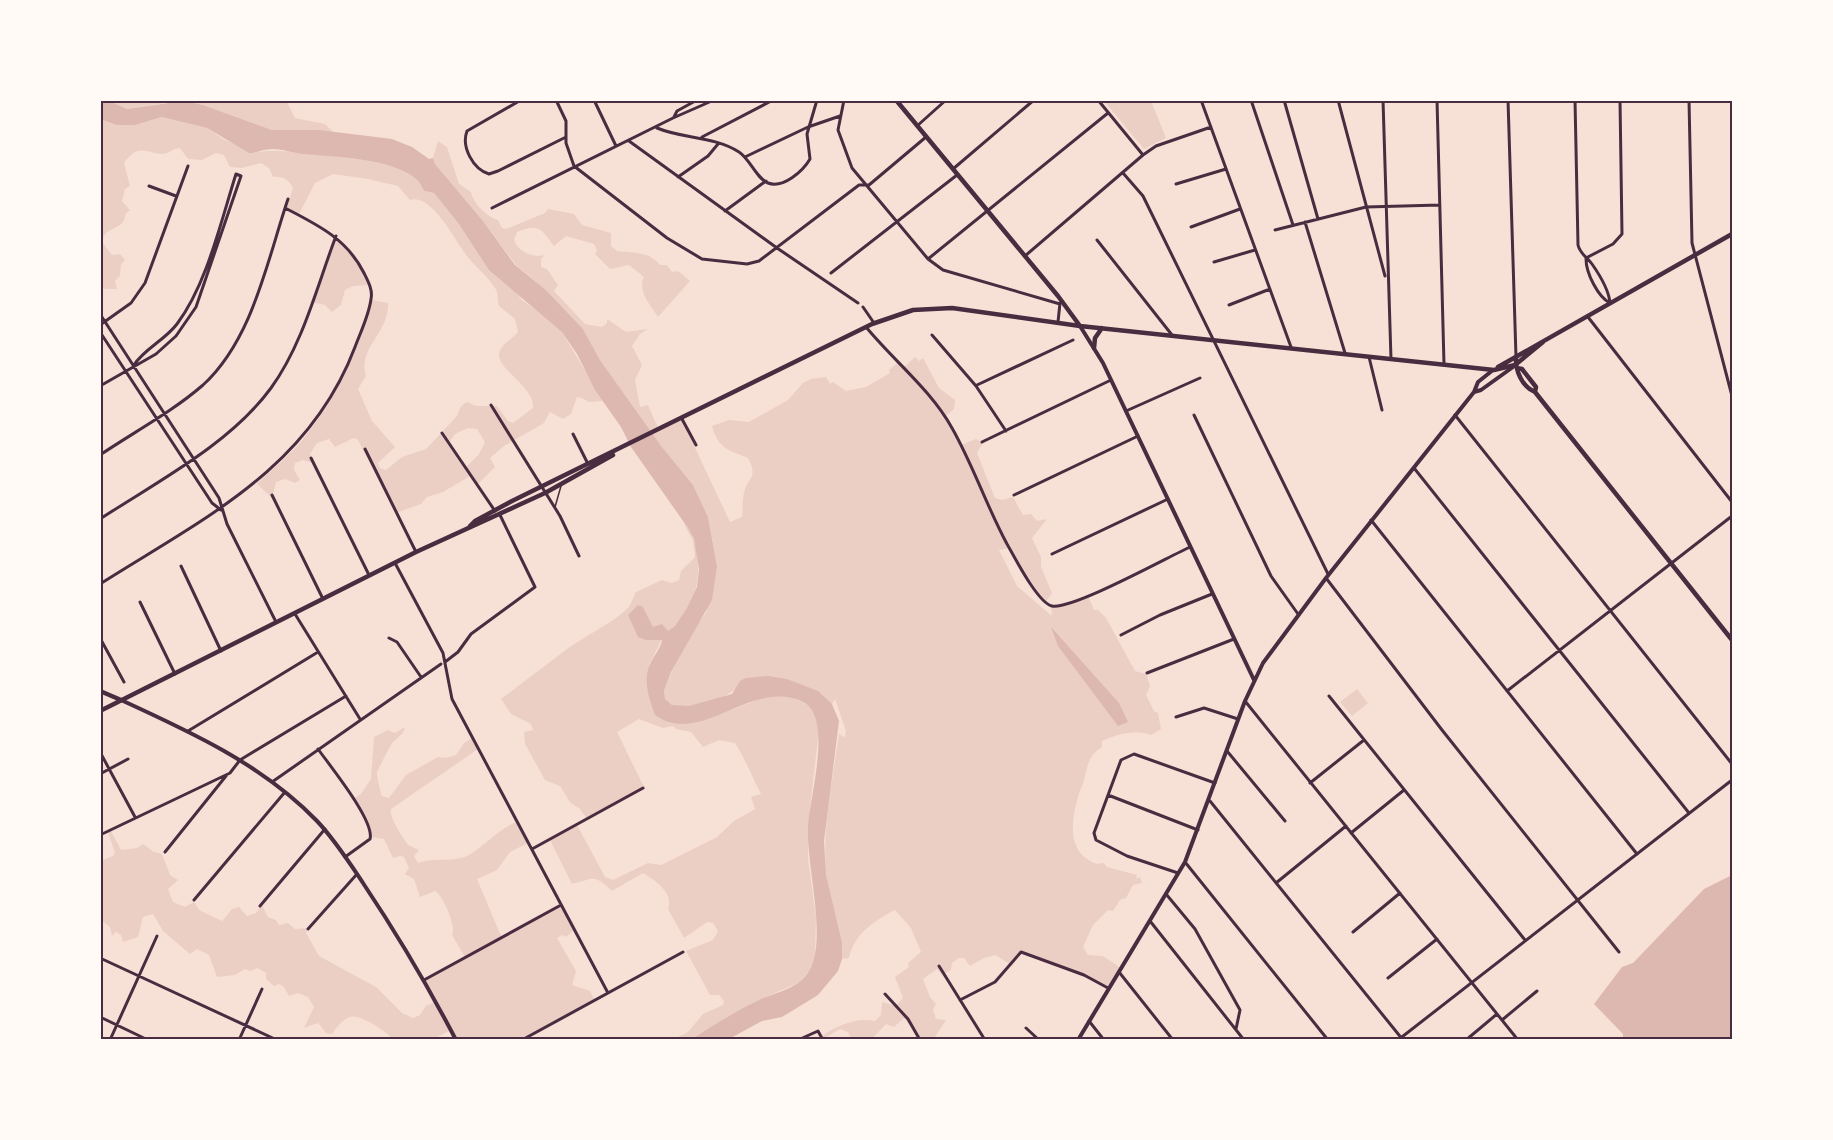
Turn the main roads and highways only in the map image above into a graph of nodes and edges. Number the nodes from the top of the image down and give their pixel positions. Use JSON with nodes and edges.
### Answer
{"nodes":[{"id":1,"x":896,"y":100,"type":"edge"},
{"id":2,"x":1732,"y":234,"type":"edge"},
{"id":3,"x":1080,"y":326,"type":"junction"},
{"id":4,"x":1102,"y":328,"type":"junction"},
{"id":5,"x":1543,"y":342,"type":"junction"},
{"id":6,"x":1094,"y":348,"type":"junction"},
{"id":7,"x":1516,"y":357,"type":"junction"},
{"id":8,"x":1516,"y":367,"type":"junction"},
{"id":9,"x":1494,"y":370,"type":"junction"},
{"id":10,"x":1474,"y":392,"type":"junction"},
{"id":11,"x":629,"y":445,"type":"junction"},
{"id":12,"x":470,"y":526,"type":"junction"},
{"id":13,"x":1732,"y":638,"type":"edge"},
{"id":14,"x":1254,"y":680,"type":"junction"},
{"id":15,"x":100,"y":691,"type":"edge"},
{"id":16,"x":121,"y":700,"type":"junction"},
{"id":17,"x":100,"y":711,"type":"edge"},
{"id":18,"x":456,"y":1040,"type":"edge"},
{"id":19,"x":1078,"y":1040,"type":"edge"}],
"edges":[{"from":1,"to":3,"type":"main road"},
{"from":2,"to":5,"type":"main road"},
{"from":3,"to":4,"type":"main road"},
{"from":3,"to":6,"type":"main road"},
{"from":3,"to":11,"type":"main road"},
{"from":4,"to":6,"type":"main road"},
{"from":4,"to":9,"type":"main road"},
{"from":5,"to":7,"type":"main road"},
{"from":5,"to":8,"type":"main road"},
{"from":6,"to":14,"type":"main road"},
{"from":7,"to":8,"type":"main road"},
{"from":7,"to":9,"type":"main road"},
{"from":8,"to":9,"type":"main road"},
{"from":8,"to":10,"type":"main road"},
{"from":8,"to":13,"type":"main road"},
{"from":9,"to":10,"type":"main road"},
{"from":10,"to":14,"type":"main road"},
{"from":11,"to":12,"type":"main road"},
{"from":11,"to":12,"type":"main road"},
{"from":12,"to":16,"type":"main road"},
{"from":14,"to":19,"type":"main road"},
{"from":15,"to":16,"type":"main road"},
{"from":16,"to":17,"type":"main road"},
{"from":16,"to":18,"type":"main road"}]}
